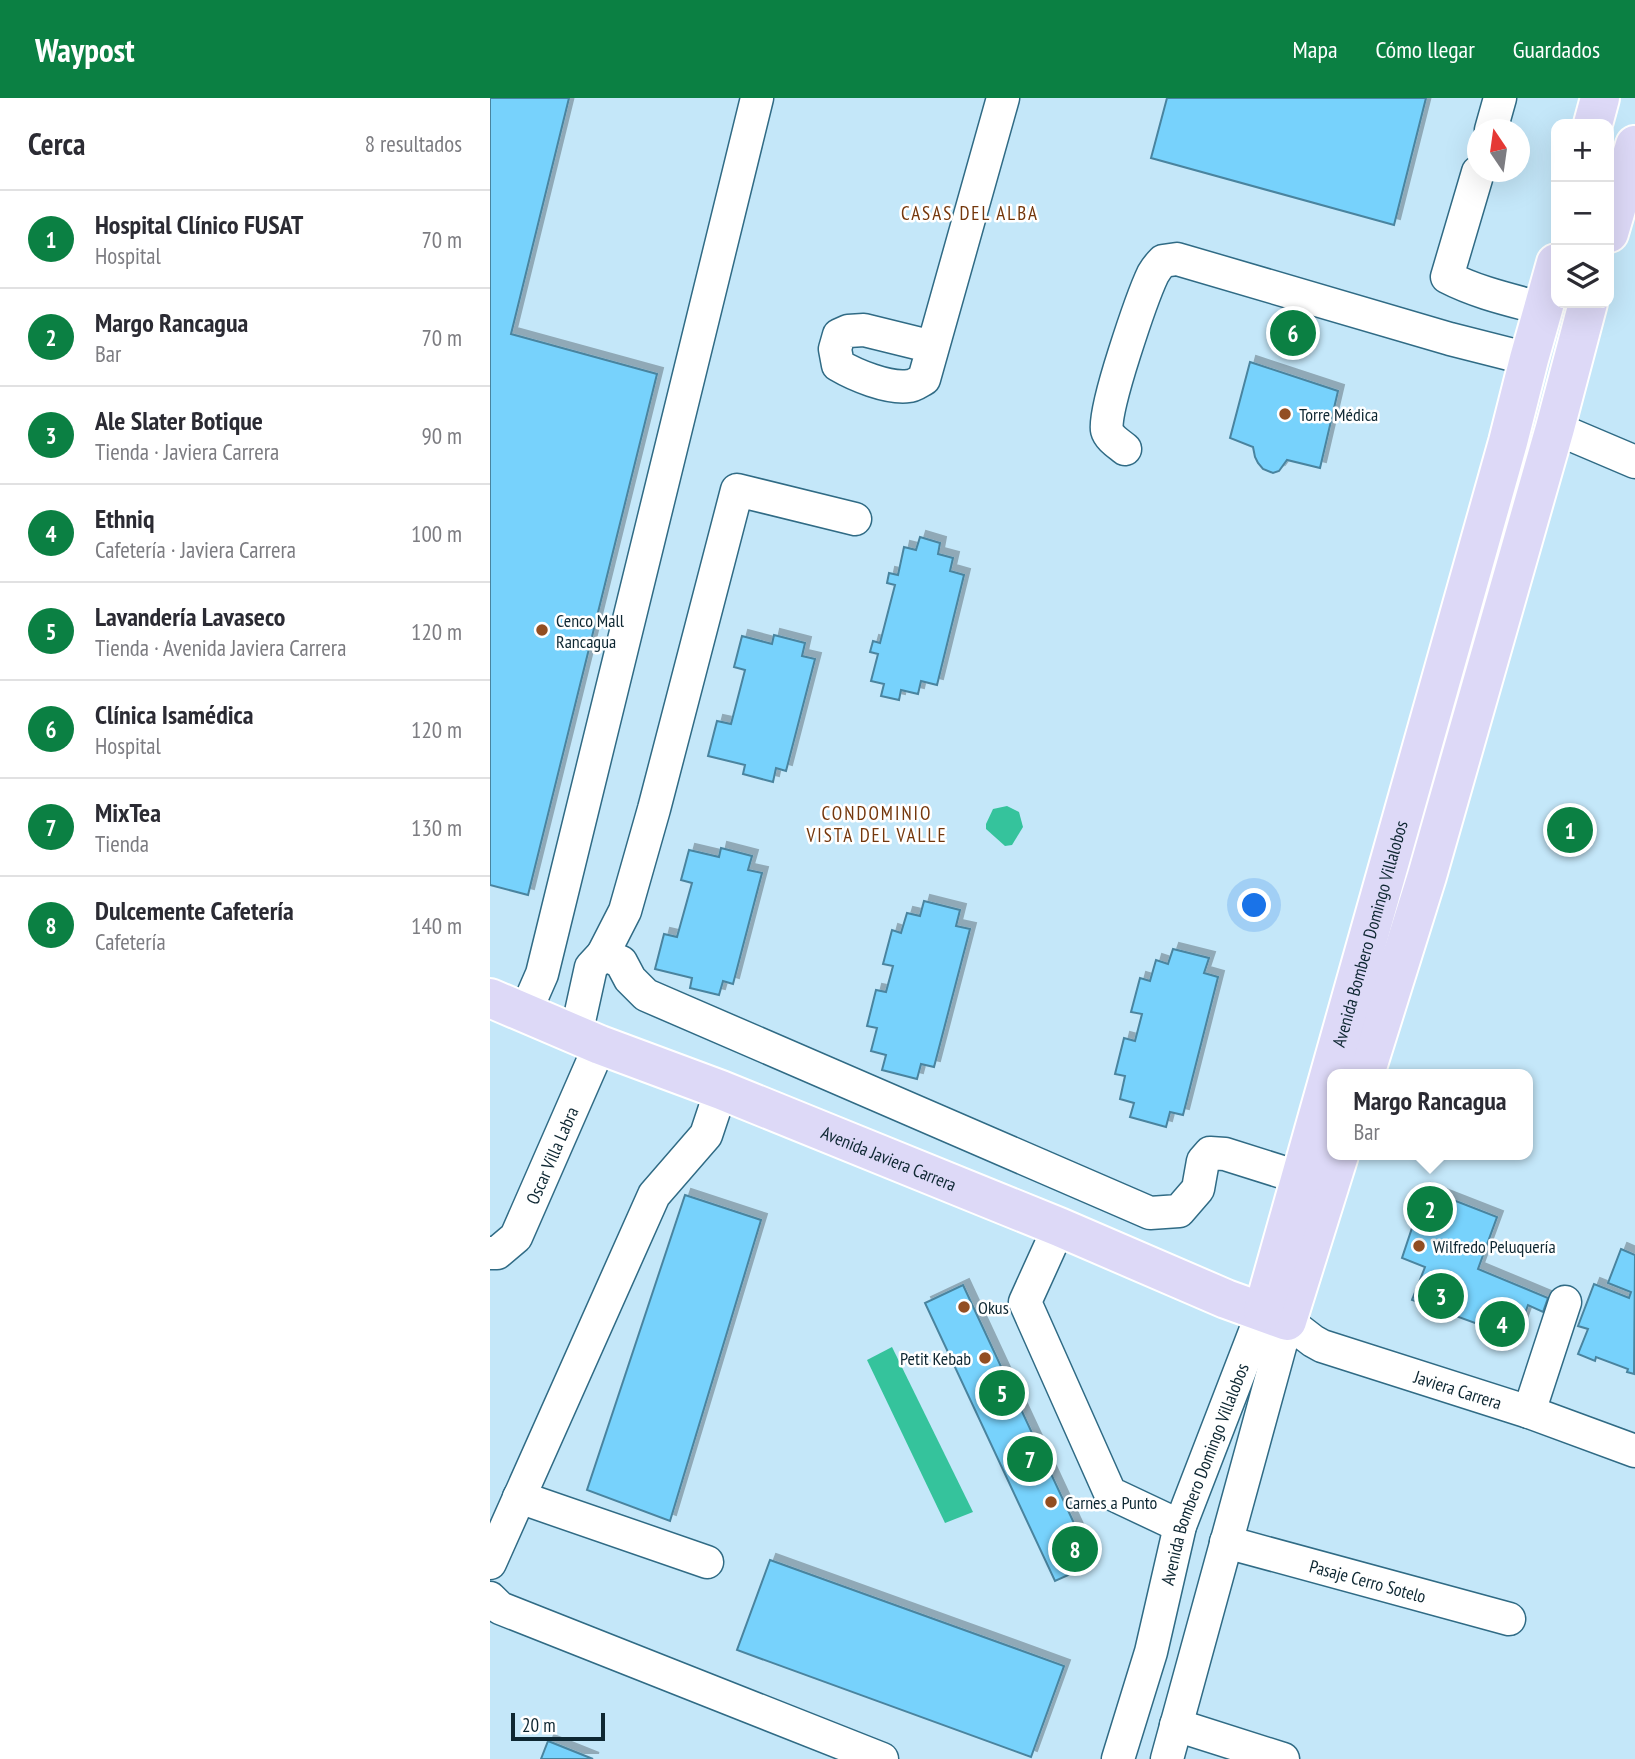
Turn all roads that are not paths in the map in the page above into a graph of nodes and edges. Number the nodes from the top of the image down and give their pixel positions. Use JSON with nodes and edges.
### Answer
{"nodes":[{"id":1,"x":757,"y":98,"type":"edge"},
{"id":2,"x":1003,"y":98,"type":"edge"},
{"id":3,"x":1500,"y":98,"type":"edge"},
{"id":4,"x":1600,"y":98,"type":"edge"},
{"id":5,"x":1494,"y":119,"type":"edge"},
{"id":6,"x":1594,"y":119,"type":"edge"},
{"id":7,"x":1635,"y":145,"type":"edge"},
{"id":8,"x":1475,"y":182,"type":"edge"},
{"id":9,"x":1614,"y":216,"type":"edge"},
{"id":10,"x":1551,"y":282,"type":"edge"},
{"id":11,"x":1544,"y":309,"type":"junction"},
{"id":12,"x":1585,"y":312,"type":"edge"},
{"id":13,"x":933,"y":347,"type":"dead end"},
{"id":14,"x":1529,"y":359,"type":"junction"},
{"id":15,"x":1555,"y":428,"type":"junction"},
{"id":16,"x":1125,"y":449,"type":"dead end"},
{"id":17,"x":1635,"y":462,"type":"edge"},
{"id":18,"x":855,"y":519,"type":"dead end"},
{"id":19,"x":1449,"y":651,"type":"junction"},
{"id":20,"x":1487,"y":662,"type":"junction"},
{"id":21,"x":603,"y":954,"type":"junction"},
{"id":22,"x":490,"y":998,"type":"edge"},
{"id":23,"x":525,"y":1013,"type":"junction"},
{"id":24,"x":588,"y":1040,"type":"junction"},
{"id":25,"x":1332,"y":1069,"type":"edge"},
{"id":26,"x":1367,"y":1069,"type":"edge"},
{"id":27,"x":1327,"y":1085,"type":"edge"},
{"id":28,"x":720,"y":1090,"type":"junction"},
{"id":29,"x":1337,"y":1160,"type":"edge"},
{"id":30,"x":1301,"y":1178,"type":"junction"},
{"id":31,"x":1059,"y":1227,"type":"junction"},
{"id":32,"x":490,"y":1253,"type":"edge"},
{"id":33,"x":1565,"y":1302,"type":"dead end"},
{"id":34,"x":1275,"y":1316,"type":"junction"},
{"id":35,"x":1529,"y":1412,"type":"junction"},
{"id":36,"x":1635,"y":1451,"type":"edge"},
{"id":37,"x":519,"y":1497,"type":"junction"},
{"id":38,"x":1180,"y":1526,"type":"junction"},
{"id":39,"x":1226,"y":1542,"type":"junction"},
{"id":40,"x":707,"y":1562,"type":"dead end"},
{"id":41,"x":490,"y":1563,"type":"edge"},
{"id":42,"x":490,"y":1598,"type":"edge"},
{"id":43,"x":1508,"y":1619,"type":"dead end"},
{"id":44,"x":1177,"y":1725,"type":"junction"},
{"id":45,"x":882,"y":1759,"type":"edge"},
{"id":46,"x":1118,"y":1759,"type":"edge"},
{"id":47,"x":1167,"y":1759,"type":"edge"},
{"id":48,"x":1283,"y":1759,"type":"edge"}],
"edges":[{"from":1,"to":23,"type":"street"},
{"from":2,"to":13,"type":"street"},
{"from":3,"to":5,"type":"street"},
{"from":4,"to":6,"type":"main road"},
{"from":7,"to":9,"type":"main road"},
{"from":8,"to":11,"type":"street"},
{"from":10,"to":11,"type":"main road","name":"Avenida Bombero Domingo Villalobos"},
{"from":11,"to":12,"type":"main road"},
{"from":11,"to":14,"type":"main road","name":"Avenida Bombero Domingo Villalobos"},
{"from":12,"to":15,"type":"main road","name":"Avenida Bombero Domingo Villalobos"},
{"from":14,"to":16,"type":"street"},
{"from":14,"to":19,"type":"main road","name":"Avenida Bombero Domingo Villalobos"},
{"from":15,"to":17,"type":"street"},
{"from":15,"to":20,"type":"main road","name":"Avenida Bombero Domingo Villalobos"},
{"from":18,"to":21,"type":"street","name":"Oscar Villa Labra"},
{"from":19,"to":20,"type":"main road"},
{"from":19,"to":25,"type":"main road","name":"Avenida Bombero Domingo Villalobos"},
{"from":20,"to":26,"type":"main road","name":"Avenida Bombero Domingo Villalobos"},
{"from":21,"to":24,"type":"street","name":"Oscar Villa Labra"},
{"from":21,"to":30,"type":"street"},
{"from":22,"to":23,"type":"main road","name":"Avenida Javiera Carrera"},
{"from":23,"to":24,"type":"main road","name":"Avenida Javiera Carrera"},
{"from":24,"to":28,"type":"main road","name":"Avenida Javiera Carrera"},
{"from":24,"to":32,"type":"street","name":"Oscar Villa Labra"},
{"from":27,"to":30,"type":"main road","name":"Avenida Bombero Domingo Villalobos"},
{"from":28,"to":31,"type":"main road","name":"Avenida Javiera Carrera"},
{"from":28,"to":37,"type":"street"},
{"from":29,"to":34,"type":"main road","name":"Avenida Bombero Domingo Villalobos"},
{"from":30,"to":34,"type":"main road","name":"Avenida Bombero Domingo Villalobos"},
{"from":31,"to":34,"type":"main road","name":"Avenida Javiera Carrera"},
{"from":31,"to":38,"type":"street"},
{"from":33,"to":35,"type":"street"},
{"from":34,"to":35,"type":"street","name":"Javiera Carrera"},
{"from":34,"to":38,"type":"street","name":"Avenida Bombero Domingo Villalobos"},
{"from":34,"to":39,"type":"street","name":"Avenida Bombero Domingo Villalobos"},
{"from":35,"to":36,"type":"street","name":"Javiera Carrera"},
{"from":37,"to":40,"type":"street"},
{"from":37,"to":41,"type":"street"},
{"from":38,"to":46,"type":"street","name":"Avenida Bombero Domingo Villalobos"},
{"from":39,"to":43,"type":"street","name":"Pasaje Cerro Sotelo"},
{"from":39,"to":44,"type":"street","name":"Avenida Bombero Domingo Villalobos"},
{"from":42,"to":45,"type":"street"},
{"from":44,"to":47,"type":"street","name":"Avenida Bombero Domingo Villalobos"},
{"from":44,"to":48,"type":"street"}]}
